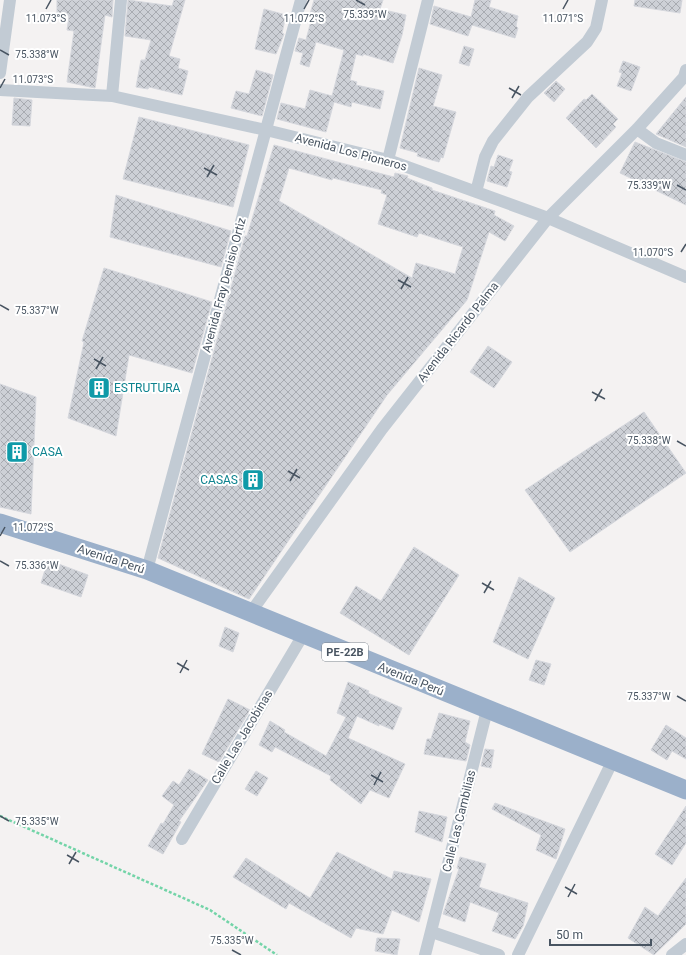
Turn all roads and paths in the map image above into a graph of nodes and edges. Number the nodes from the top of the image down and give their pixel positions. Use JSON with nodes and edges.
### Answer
{"nodes":[{"id":1,"x":10,"y":0,"type":"edge"},
{"id":2,"x":121,"y":0,"type":"edge"},
{"id":3,"x":301,"y":0,"type":"edge"},
{"id":4,"x":428,"y":0,"type":"edge"},
{"id":5,"x":602,"y":0,"type":"edge"},
{"id":6,"x":0,"y":73,"type":"edge"},
{"id":7,"x":685,"y":75,"type":"edge"},
{"id":8,"x":0,"y":90,"type":"edge"},
{"id":9,"x":112,"y":96,"type":"junction"},
{"id":10,"x":637,"y":129,"type":"junction"},
{"id":11,"x":266,"y":130,"type":"junction"},
{"id":12,"x":686,"y":155,"type":"edge"},
{"id":13,"x":388,"y":160,"type":"junction"},
{"id":14,"x":476,"y":192,"type":"junction"},
{"id":15,"x":548,"y":218,"type":"junction"},
{"id":16,"x":686,"y":277,"type":"edge"},
{"id":17,"x":0,"y":523,"type":"edge"},
{"id":18,"x":147,"y":570,"type":"junction"},
{"id":19,"x":251,"y":612,"type":"junction"},
{"id":20,"x":303,"y":635,"type":"junction"},
{"id":21,"x":487,"y":710,"type":"junction"},
{"id":22,"x":613,"y":760,"type":"junction"},
{"id":23,"x":686,"y":790,"type":"edge"},
{"id":24,"x":0,"y":816,"type":"edge"},
{"id":25,"x":182,"y":840,"type":"dead end"},
{"id":26,"x":432,"y":932,"type":"junction"},
{"id":27,"x":686,"y":944,"type":"edge"},
{"id":28,"x":277,"y":955,"type":"edge"},
{"id":29,"x":425,"y":955,"type":"edge"},
{"id":30,"x":499,"y":955,"type":"edge"},
{"id":31,"x":518,"y":955,"type":"edge"},
{"id":32,"x":672,"y":955,"type":"edge"}],
"edges":[{"from":1,"to":6,"type":"street"},
{"from":2,"to":9,"type":"street"},
{"from":3,"to":11,"type":"street","name":"Avenida Fray Denisio Ortiz"},
{"from":4,"to":13,"type":"street"},
{"from":5,"to":14,"type":"street"},
{"from":7,"to":10,"type":"street","name":"Avenida Ricardo Palma"},
{"from":8,"to":9,"type":"street","name":"Avenida Los Pioneros"},
{"from":9,"to":11,"type":"street","name":"Avenida Los Pioneros"},
{"from":10,"to":12,"type":"street"},
{"from":10,"to":15,"type":"street","name":"Avenida Ricardo Palma"},
{"from":11,"to":13,"type":"street","name":"Avenida Los Pioneros"},
{"from":11,"to":18,"type":"street","name":"Avenida Fray Denisio Ortiz"},
{"from":13,"to":14,"type":"street","name":"Avenida Los Pioneros"},
{"from":14,"to":15,"type":"street","name":"Avenida Los Pioneros"},
{"from":15,"to":16,"type":"street","name":"Avenida Los Pioneros"},
{"from":15,"to":19,"type":"street","name":"Avenida Ricardo Palma"},
{"from":17,"to":18,"type":"highway","name":"Avenida Perú","number":"PE-22B"},
{"from":18,"to":19,"type":"highway","name":"Avenida Perú","number":"PE-22B"},
{"from":19,"to":20,"type":"highway","name":"Avenida Perú","number":"PE-22B"},
{"from":20,"to":21,"type":"highway","name":"Avenida Perú","number":"PE-22B"},
{"from":20,"to":25,"type":"street","name":"Calle Las Jacobinas"},
{"from":21,"to":22,"type":"highway","name":"Avenida Perú","number":"PE-22B"},
{"from":21,"to":26,"type":"street","name":"Calle Las Cambilias"},
{"from":22,"to":23,"type":"highway","name":"Avenida Perú","number":"PE-22B"},
{"from":22,"to":31,"type":"street"},
{"from":24,"to":28,"type":"path"},
{"from":26,"to":29,"type":"street","name":"Calle Las Cambilias"},
{"from":26,"to":30,"type":"street"},
{"from":27,"to":32,"type":"street"}]}
